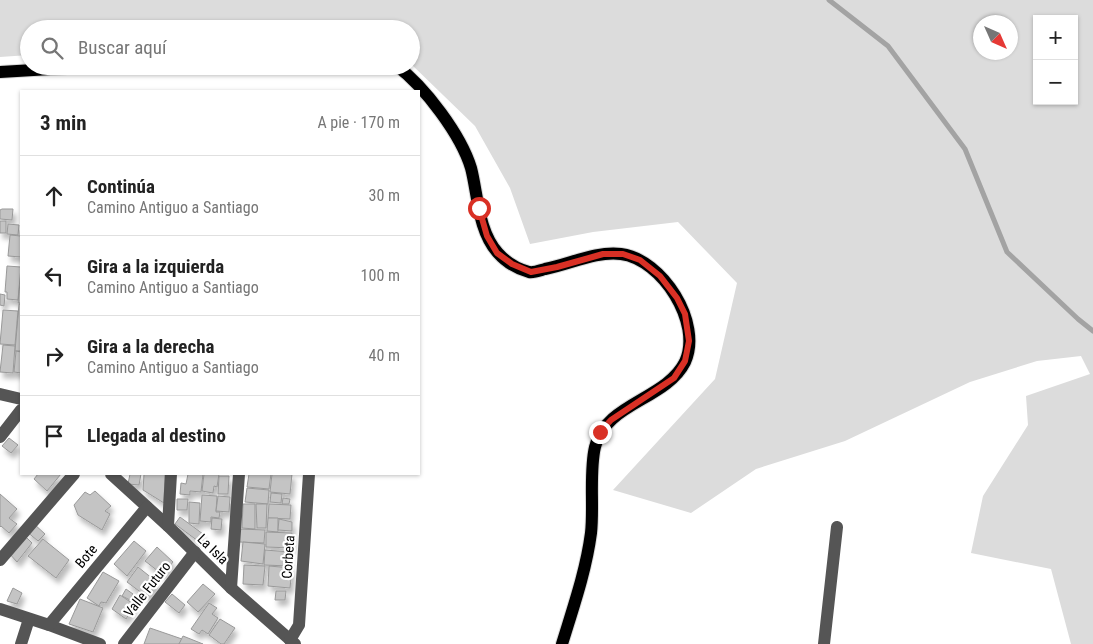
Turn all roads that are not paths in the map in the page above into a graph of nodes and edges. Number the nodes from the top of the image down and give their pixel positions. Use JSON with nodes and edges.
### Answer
{"nodes":[{"id":1,"x":20,"y":71,"type":"edge"},
{"id":2,"x":0,"y":72,"type":"edge"},
{"id":3,"x":409,"y":75,"type":"edge"},
{"id":4,"x":0,"y":394,"type":"edge"},
{"id":5,"x":20,"y":399,"type":"edge"},
{"id":6,"x":20,"y":411,"type":"edge"},
{"id":7,"x":0,"y":436,"type":"edge"},
{"id":8,"x":73,"y":475,"type":"edge"},
{"id":9,"x":115,"y":475,"type":"edge"},
{"id":10,"x":171,"y":475,"type":"edge"},
{"id":11,"x":239,"y":475,"type":"edge"},
{"id":12,"x":310,"y":475,"type":"edge"},
{"id":13,"x":147,"y":507,"type":"junction"},
{"id":14,"x":168,"y":526,"type":"junction"},
{"id":15,"x":837,"y":527,"type":"dead end"},
{"id":16,"x":194,"y":552,"type":"junction"},
{"id":17,"x":0,"y":560,"type":"edge"},
{"id":18,"x":231,"y":588,"type":"junction"},
{"id":19,"x":0,"y":609,"type":"edge"},
{"id":20,"x":29,"y":619,"type":"junction"},
{"id":21,"x":49,"y":625,"type":"junction"},
{"id":22,"x":292,"y":642,"type":"edge"},
{"id":23,"x":21,"y":644,"type":"edge"},
{"id":24,"x":100,"y":644,"type":"edge"},
{"id":25,"x":124,"y":644,"type":"edge"},
{"id":26,"x":562,"y":644,"type":"edge"},
{"id":27,"x":824,"y":644,"type":"edge"}],
"edges":[{"from":1,"to":2,"type":"main road"},
{"from":3,"to":26,"type":"main road"},
{"from":4,"to":5,"type":"street"},
{"from":6,"to":7,"type":"street"},
{"from":8,"to":17,"type":"street"},
{"from":9,"to":13,"type":"street","name":"La Isla"},
{"from":10,"to":14,"type":"street"},
{"from":11,"to":18,"type":"street"},
{"from":12,"to":22,"type":"street","name":"Corbeta"},
{"from":13,"to":14,"type":"street","name":"La Isla"},
{"from":13,"to":21,"type":"street","name":"Bote"},
{"from":14,"to":16,"type":"street","name":"La Isla"},
{"from":15,"to":27,"type":"street"},
{"from":16,"to":18,"type":"street","name":"La Isla"},
{"from":16,"to":25,"type":"street","name":"Valle Futuro"},
{"from":18,"to":22,"type":"street","name":"La Isla"},
{"from":19,"to":20,"type":"street"},
{"from":20,"to":21,"type":"street"},
{"from":20,"to":23,"type":"street"},
{"from":21,"to":24,"type":"street"}]}
